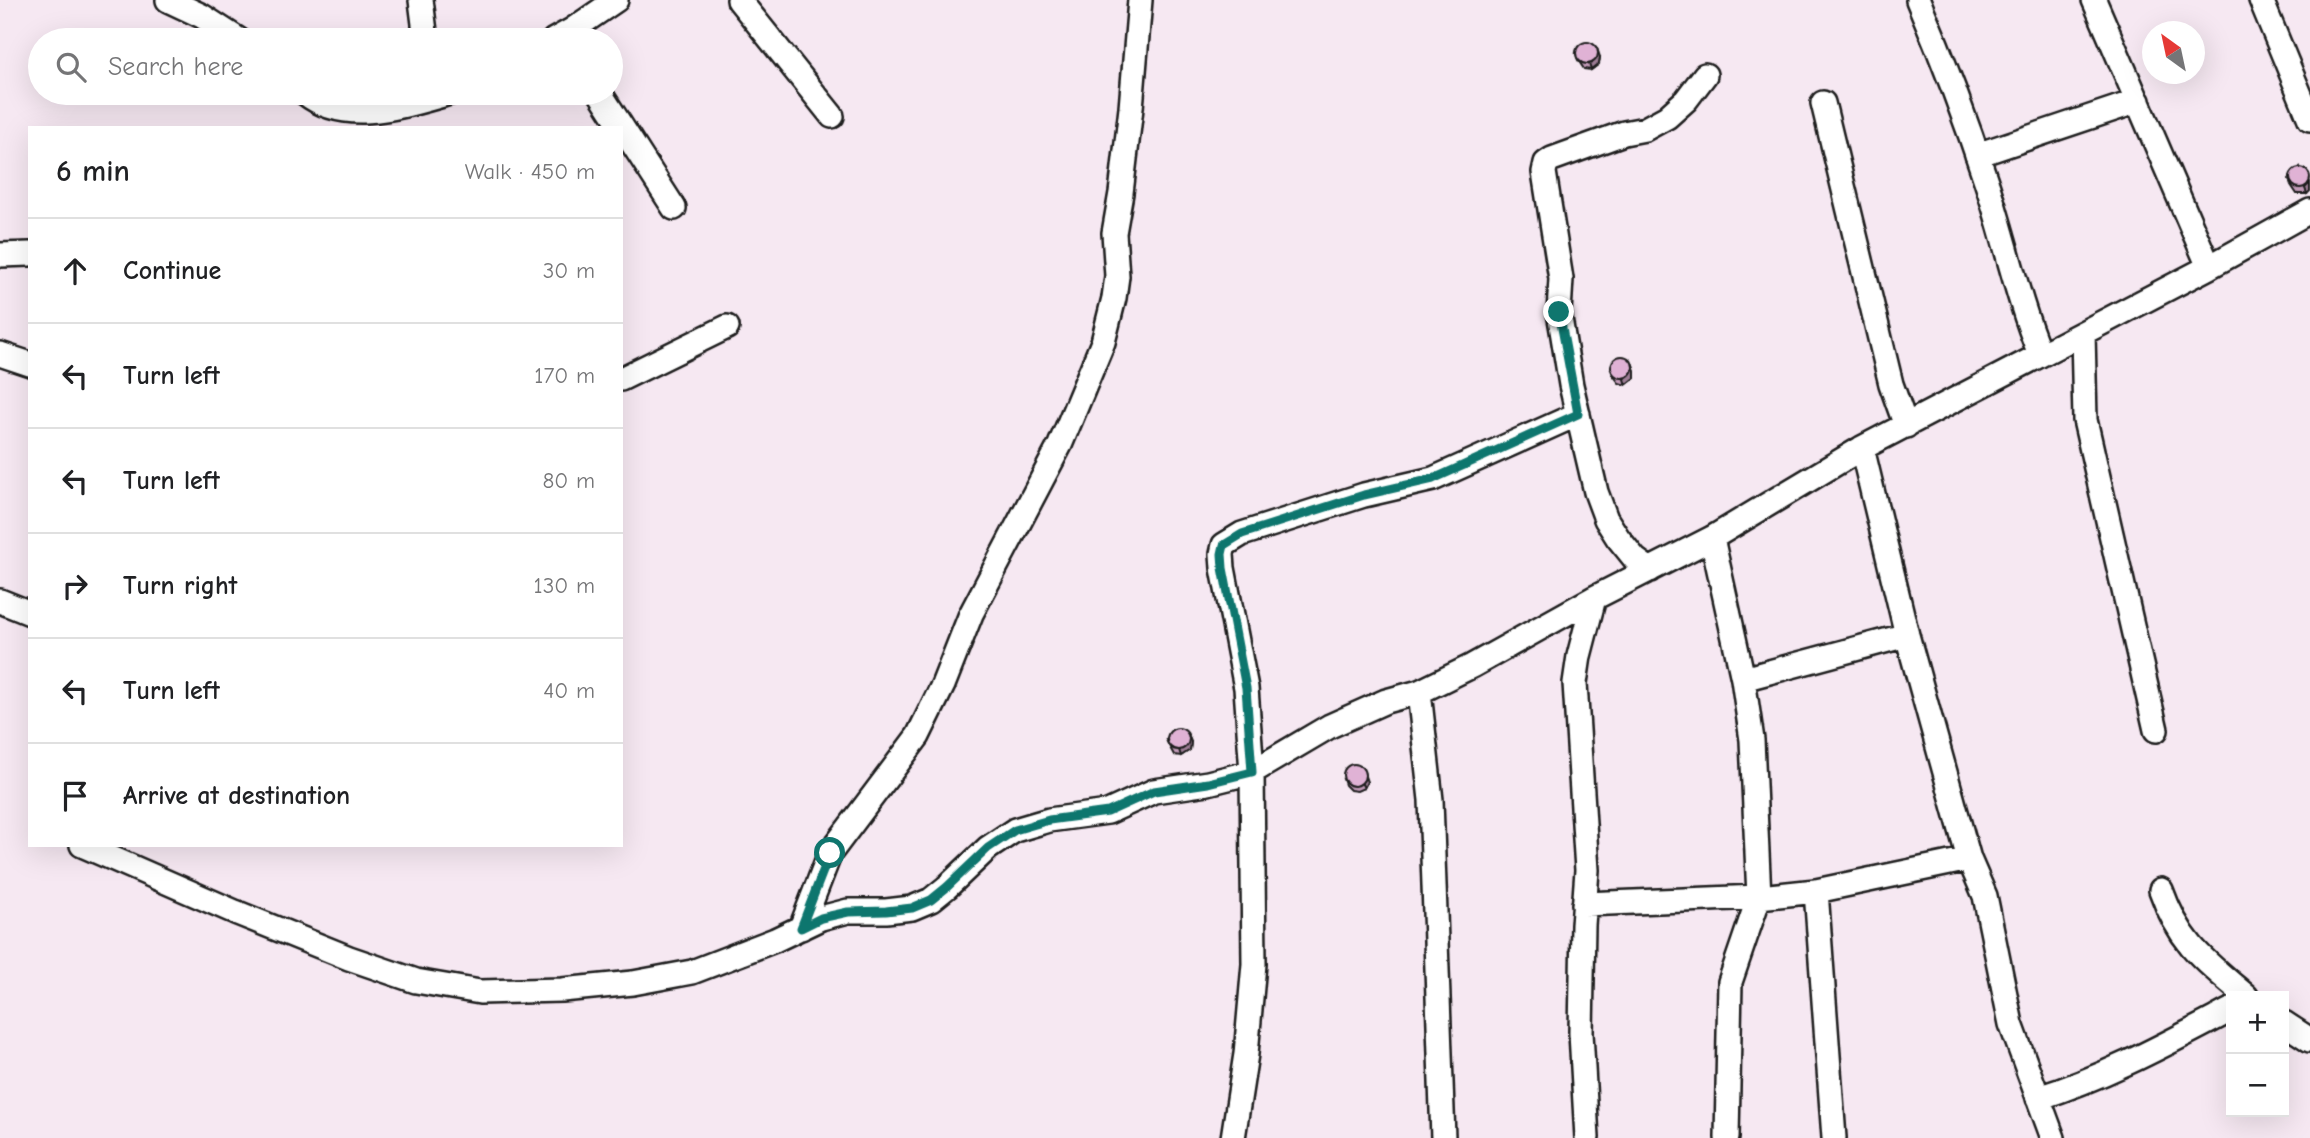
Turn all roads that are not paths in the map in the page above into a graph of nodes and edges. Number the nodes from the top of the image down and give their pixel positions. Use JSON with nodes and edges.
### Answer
{"nodes":[{"id":1,"x":168,"y":0,"type":"edge"},
{"id":2,"x":421,"y":0,"type":"edge"},
{"id":3,"x":615,"y":0,"type":"edge"},
{"id":4,"x":739,"y":0,"type":"edge"},
{"id":5,"x":1140,"y":0,"type":"edge"},
{"id":6,"x":1918,"y":0,"type":"edge"},
{"id":7,"x":2094,"y":0,"type":"edge"},
{"id":8,"x":2261,"y":0,"type":"edge"},
{"id":9,"x":220,"y":28,"type":"edge"},
{"id":10,"x":424,"y":28,"type":"edge"},
{"id":11,"x":575,"y":28,"type":"edge"},
{"id":12,"x":1705,"y":75,"type":"dead end"},
{"id":13,"x":2138,"y":101,"type":"junction"},
{"id":14,"x":1824,"y":103,"type":"dead end"},
{"id":15,"x":324,"y":105,"type":"edge"},
{"id":16,"x":409,"y":105,"type":"edge"},
{"id":17,"x":608,"y":105,"type":"edge"},
{"id":18,"x":832,"y":116,"type":"dead end"},
{"id":19,"x":373,"y":119,"type":"edge"},
{"id":20,"x":2310,"y":119,"type":"edge"},
{"id":21,"x":621,"y":126,"type":"edge"},
{"id":22,"x":623,"y":129,"type":"edge"},
{"id":23,"x":1977,"y":155,"type":"junction"},
{"id":24,"x":674,"y":208,"type":"dead end"},
{"id":25,"x":2310,"y":212,"type":"edge"},
{"id":26,"x":28,"y":254,"type":"edge"},
{"id":27,"x":0,"y":256,"type":"edge"},
{"id":28,"x":2209,"y":267,"type":"junction"},
{"id":29,"x":727,"y":327,"type":"dead end"},
{"id":30,"x":2083,"y":333,"type":"junction"},
{"id":31,"x":0,"y":354,"type":"edge"},
{"id":32,"x":2040,"y":354,"type":"junction"},
{"id":33,"x":28,"y":363,"type":"edge"},
{"id":34,"x":623,"y":378,"type":"edge"},
{"id":35,"x":1578,"y":414,"type":"junction"},
{"id":36,"x":1906,"y":426,"type":"junction"},
{"id":37,"x":1862,"y":449,"type":"junction"},
{"id":38,"x":1712,"y":538,"type":"junction"},
{"id":39,"x":1650,"y":569,"type":"junction"},
{"id":40,"x":1594,"y":598,"type":"junction"},
{"id":41,"x":0,"y":601,"type":"edge"},
{"id":42,"x":28,"y":612,"type":"edge"},
{"id":43,"x":1907,"y":635,"type":"junction"},
{"id":44,"x":1743,"y":679,"type":"junction"},
{"id":45,"x":1419,"y":692,"type":"junction"},
{"id":46,"x":2156,"y":730,"type":"dead end"},
{"id":47,"x":1252,"y":772,"type":"junction"},
{"id":48,"x":87,"y":847,"type":"edge"},
{"id":49,"x":1969,"y":859,"type":"junction"},
{"id":50,"x":2161,"y":890,"type":"dead end"},
{"id":51,"x":1816,"y":891,"type":"junction"},
{"id":52,"x":1759,"y":897,"type":"junction"},
{"id":53,"x":1584,"y":904,"type":"junction"},
{"id":54,"x":801,"y":928,"type":"junction"},
{"id":55,"x":2240,"y":991,"type":"edge"},
{"id":56,"x":2226,"y":1013,"type":"edge"},
{"id":57,"x":2289,"y":1026,"type":"edge"},
{"id":58,"x":2310,"y":1040,"type":"edge"},
{"id":59,"x":2038,"y":1098,"type":"junction"},
{"id":60,"x":1233,"y":1138,"type":"edge"},
{"id":61,"x":1443,"y":1138,"type":"edge"},
{"id":62,"x":1587,"y":1138,"type":"edge"},
{"id":63,"x":1727,"y":1138,"type":"edge"},
{"id":64,"x":1834,"y":1138,"type":"edge"},
{"id":65,"x":2053,"y":1138,"type":"edge"}],
"edges":[{"from":1,"to":9,"type":"street"},
{"from":2,"to":10,"type":"street"},
{"from":3,"to":11,"type":"street"},
{"from":4,"to":18,"type":"street"},
{"from":5,"to":54,"type":"street"},
{"from":6,"to":23,"type":"street"},
{"from":7,"to":13,"type":"street"},
{"from":8,"to":20,"type":"street"},
{"from":12,"to":35,"type":"street"},
{"from":13,"to":23,"type":"street"},
{"from":13,"to":28,"type":"street"},
{"from":14,"to":36,"type":"street"},
{"from":15,"to":19,"type":"street"},
{"from":16,"to":19,"type":"street"},
{"from":17,"to":21,"type":"street"},
{"from":22,"to":24,"type":"street"},
{"from":23,"to":32,"type":"street"},
{"from":25,"to":28,"type":"street"},
{"from":26,"to":27,"type":"street"},
{"from":28,"to":30,"type":"street"},
{"from":29,"to":34,"type":"street"},
{"from":30,"to":32,"type":"street"},
{"from":30,"to":46,"type":"street"},
{"from":31,"to":33,"type":"street"},
{"from":32,"to":36,"type":"street"},
{"from":35,"to":39,"type":"street"},
{"from":35,"to":47,"type":"street"},
{"from":36,"to":37,"type":"street"},
{"from":37,"to":38,"type":"street"},
{"from":37,"to":43,"type":"street"},
{"from":38,"to":39,"type":"street"},
{"from":38,"to":44,"type":"street"},
{"from":39,"to":40,"type":"street"},
{"from":40,"to":45,"type":"street"},
{"from":40,"to":53,"type":"street"},
{"from":41,"to":42,"type":"street"},
{"from":43,"to":44,"type":"street"},
{"from":43,"to":49,"type":"street"},
{"from":44,"to":52,"type":"street"},
{"from":45,"to":47,"type":"street"},
{"from":45,"to":61,"type":"street"},
{"from":47,"to":54,"type":"street"},
{"from":47,"to":60,"type":"street"},
{"from":48,"to":54,"type":"street"},
{"from":49,"to":51,"type":"street"},
{"from":49,"to":59,"type":"street"},
{"from":50,"to":55,"type":"street"},
{"from":51,"to":52,"type":"street"},
{"from":51,"to":64,"type":"street"},
{"from":52,"to":53,"type":"street"},
{"from":52,"to":63,"type":"street"},
{"from":53,"to":62,"type":"street"},
{"from":56,"to":59,"type":"street"},
{"from":57,"to":58,"type":"street"},
{"from":59,"to":65,"type":"street"}]}
